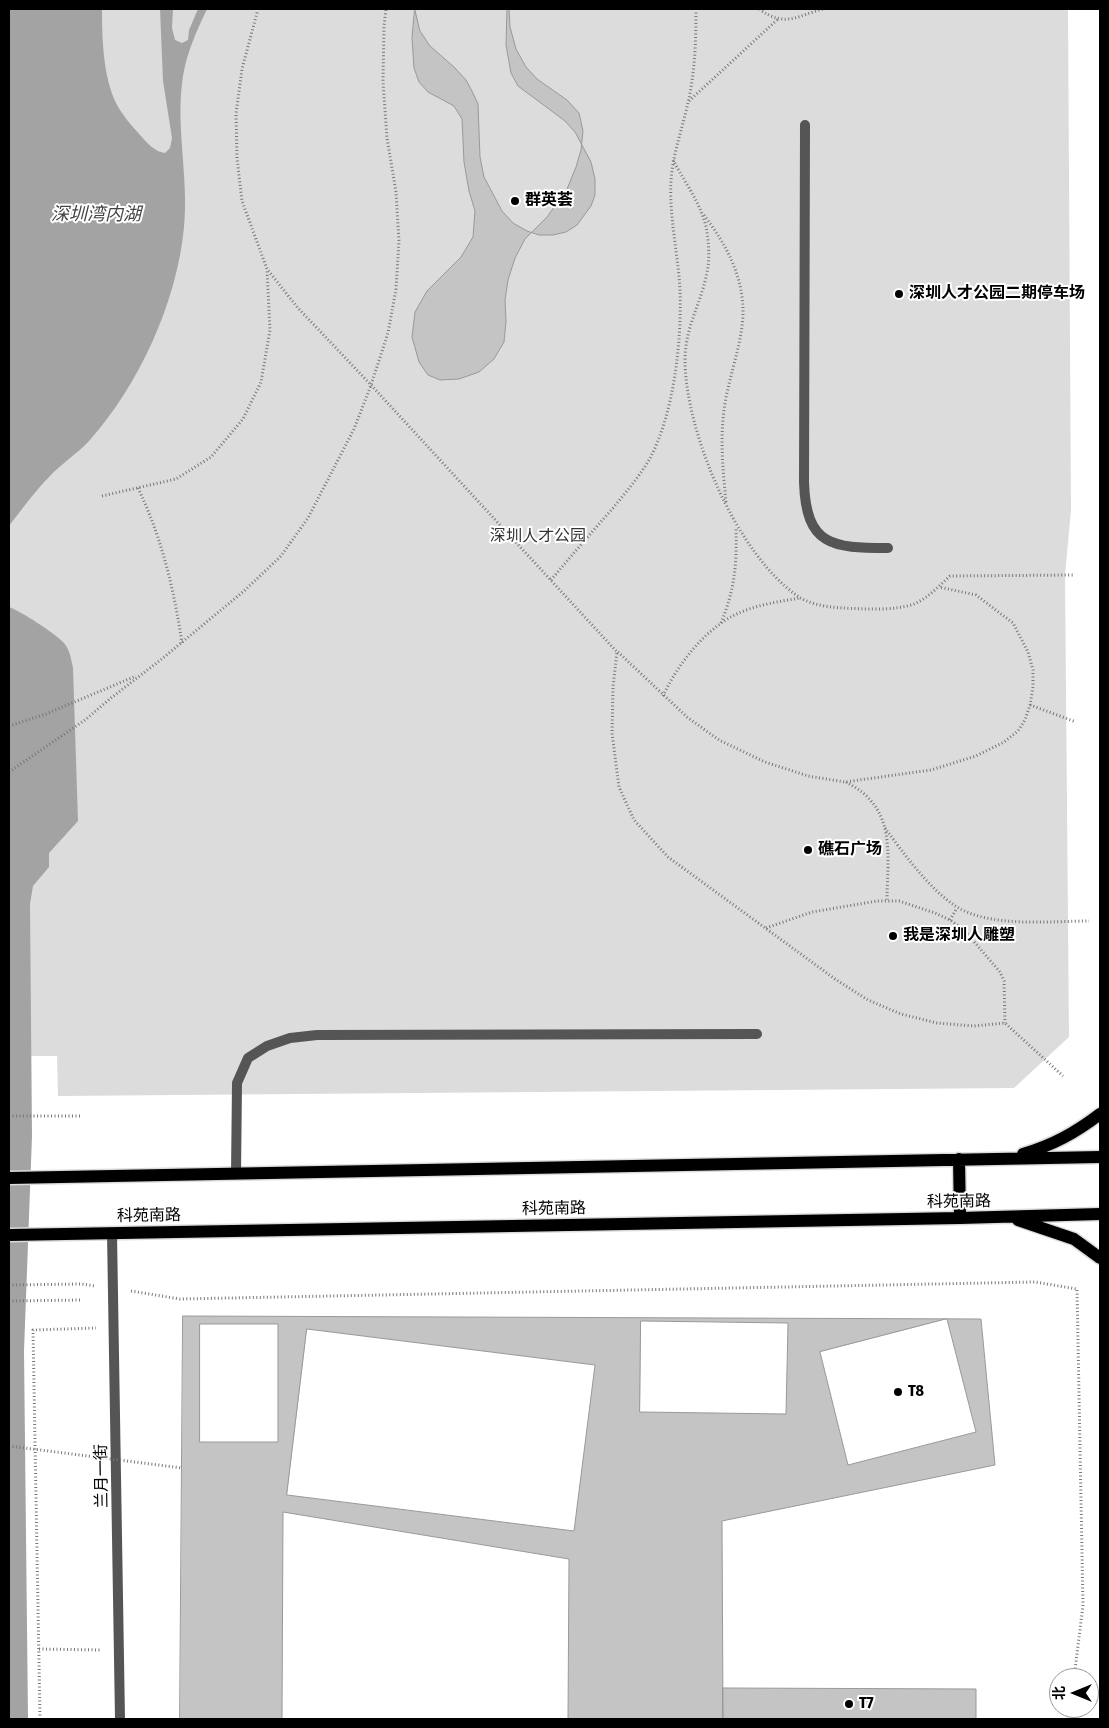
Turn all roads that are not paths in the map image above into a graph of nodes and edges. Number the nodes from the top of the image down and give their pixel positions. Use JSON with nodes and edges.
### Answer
{"nodes":[{"id":1,"x":805,"y":124,"type":"dead end"},
{"id":2,"x":888,"y":548,"type":"dead end"},
{"id":3,"x":757,"y":1034,"type":"dead end"},
{"id":4,"x":1100,"y":1114,"type":"edge"},
{"id":5,"x":1100,"y":1156,"type":"edge"},
{"id":6,"x":1009,"y":1158,"type":"junction"},
{"id":7,"x":959,"y":1159,"type":"junction"},
{"id":8,"x":236,"y":1174,"type":"junction"},
{"id":9,"x":9,"y":1178,"type":"edge"},
{"id":10,"x":1100,"y":1214,"type":"edge"},
{"id":11,"x":1006,"y":1217,"type":"junction"},
{"id":12,"x":960,"y":1218,"type":"junction"},
{"id":13,"x":112,"y":1233,"type":"junction"},
{"id":14,"x":9,"y":1235,"type":"edge"},
{"id":15,"x":1100,"y":1258,"type":"edge"},
{"id":16,"x":120,"y":1719,"type":"edge"}],
"edges":[{"from":1,"to":2,"type":"street"},
{"from":3,"to":8,"type":"street"},
{"from":4,"to":6,"type":"main road"},
{"from":5,"to":6,"type":"main road"},
{"from":6,"to":7,"type":"main road"},
{"from":7,"to":8,"type":"main road"},
{"from":7,"to":12,"type":"main road"},
{"from":8,"to":9,"type":"main road"},
{"from":10,"to":11,"type":"main road","name":"科苑南路"},
{"from":11,"to":12,"type":"main road","name":"科苑南路"},
{"from":11,"to":15,"type":"main road"},
{"from":12,"to":13,"type":"main road","name":"科苑南路"},
{"from":13,"to":14,"type":"main road","name":"科苑南路"},
{"from":13,"to":16,"type":"street","name":"兰月一街"}]}
